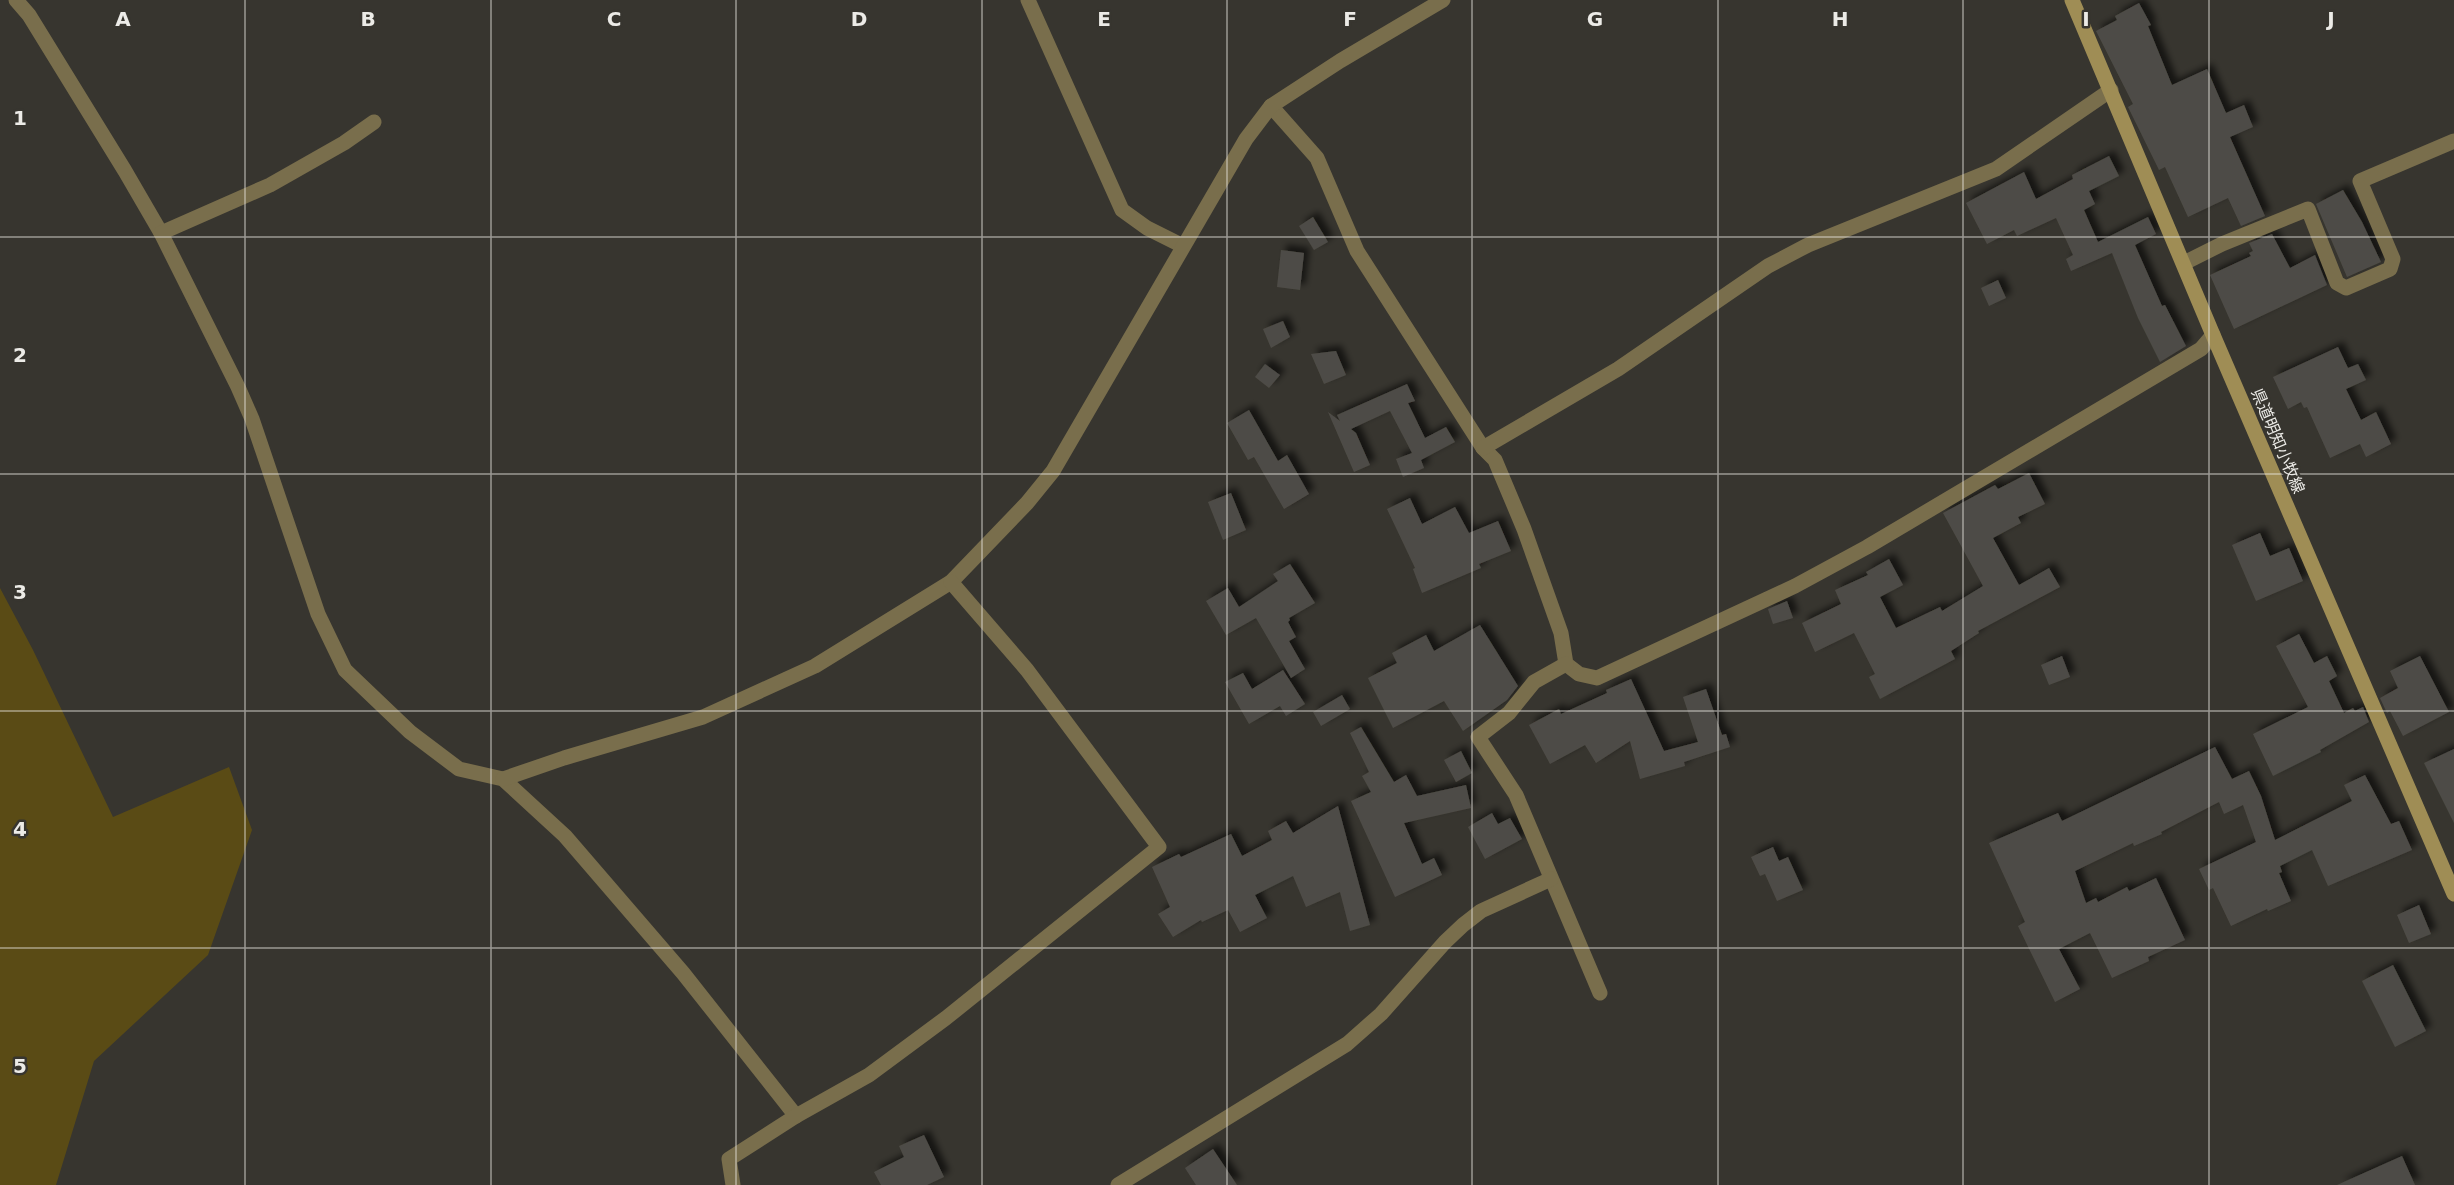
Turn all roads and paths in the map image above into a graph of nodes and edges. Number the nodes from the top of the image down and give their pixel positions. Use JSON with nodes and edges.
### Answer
{"nodes":[{"id":1,"x":16,"y":0,"type":"edge"},
{"id":2,"x":1028,"y":0,"type":"edge"},
{"id":3,"x":1443,"y":0,"type":"edge"},
{"id":4,"x":2076,"y":1,"type":"edge"},
{"id":5,"x":2111,"y":90,"type":"junction"},
{"id":6,"x":1271,"y":106,"type":"junction"},
{"id":7,"x":374,"y":122,"type":"dead end"},
{"id":8,"x":2454,"y":141,"type":"edge"},
{"id":9,"x":161,"y":233,"type":"junction"},
{"id":10,"x":1183,"y":246,"type":"junction"},
{"id":11,"x":2184,"y":263,"type":"junction"},
{"id":12,"x":2213,"y":335,"type":"junction"},
{"id":13,"x":1483,"y":448,"type":"junction"},
{"id":14,"x":951,"y":582,"type":"junction"},
{"id":15,"x":1566,"y":664,"type":"junction"},
{"id":16,"x":503,"y":779,"type":"junction"},
{"id":17,"x":1551,"y":879,"type":"junction"},
{"id":18,"x":2454,"y":894,"type":"edge"},
{"id":19,"x":1600,"y":993,"type":"dead end"},
{"id":20,"x":796,"y":1116,"type":"junction"},
{"id":21,"x":733,"y":1185,"type":"edge"},
{"id":22,"x":1118,"y":1185,"type":"edge"}],
"edges":[{"from":1,"to":9,"type":"street"},
{"from":2,"to":10,"type":"street"},
{"from":3,"to":6,"type":"street"},
{"from":4,"to":5,"type":"main road","name":"県道明知小牧線"},
{"from":5,"to":11,"type":"main road","name":"県道明知小牧線"},
{"from":5,"to":13,"type":"street"},
{"from":6,"to":10,"type":"street"},
{"from":6,"to":13,"type":"street"},
{"from":7,"to":9,"type":"street"},
{"from":8,"to":11,"type":"street"},
{"from":9,"to":16,"type":"street"},
{"from":10,"to":14,"type":"street"},
{"from":11,"to":12,"type":"main road","name":"県道明知小牧線"},
{"from":12,"to":15,"type":"street"},
{"from":12,"to":18,"type":"main road","name":"県道明知小牧線"},
{"from":13,"to":15,"type":"street"},
{"from":14,"to":16,"type":"street"},
{"from":14,"to":20,"type":"street"},
{"from":15,"to":17,"type":"street"},
{"from":16,"to":20,"type":"street"},
{"from":17,"to":19,"type":"street"},
{"from":17,"to":22,"type":"street"},
{"from":20,"to":21,"type":"street"}]}
